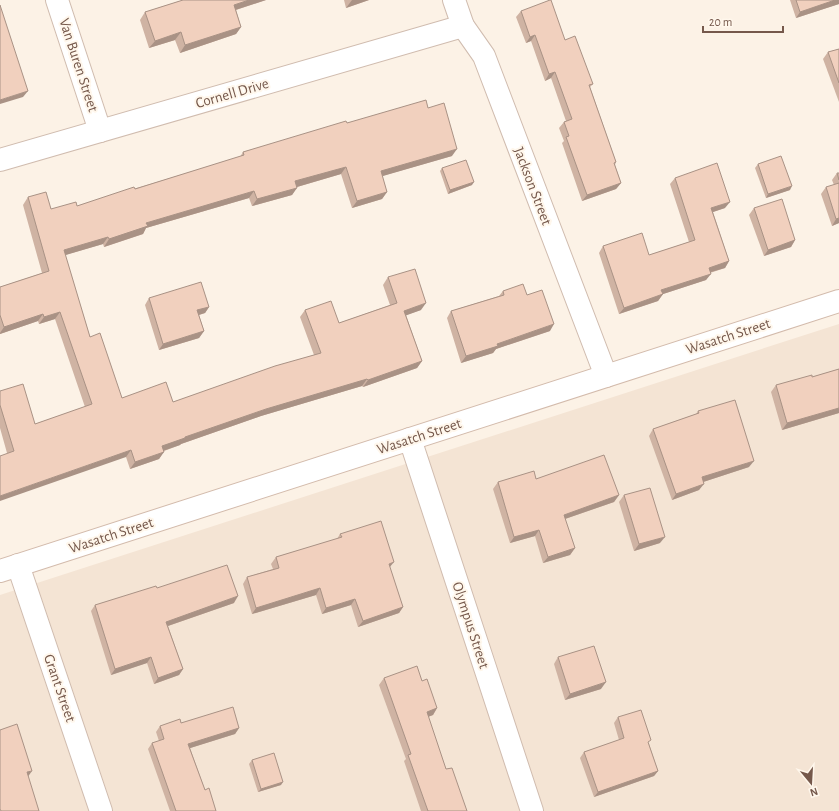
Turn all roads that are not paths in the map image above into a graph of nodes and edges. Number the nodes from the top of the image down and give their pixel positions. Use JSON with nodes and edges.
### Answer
{"nodes":[{"id":1,"x":57,"y":0,"type":"edge"},
{"id":2,"x":454,"y":0,"type":"edge"},
{"id":3,"x":464,"y":26,"type":"junction"},
{"id":4,"x":100,"y":131,"type":"junction"},
{"id":5,"x":0,"y":160,"type":"edge"},
{"id":6,"x":839,"y":301,"type":"edge"},
{"id":7,"x":606,"y":376,"type":"junction"},
{"id":8,"x":410,"y":439,"type":"junction"},
{"id":9,"x":9,"y":568,"type":"edge"},
{"id":10,"x":101,"y":811,"type":"edge"},
{"id":11,"x":532,"y":811,"type":"edge"}],
"edges":[{"from":1,"to":4,"type":"street","name":"Van Buren Street"},
{"from":2,"to":3,"type":"street","name":"Jackson Street"},
{"from":3,"to":4,"type":"street","name":"Cornell Drive"},
{"from":3,"to":7,"type":"street","name":"Jackson Street"},
{"from":4,"to":5,"type":"street","name":"Cornell Drive"},
{"from":6,"to":7,"type":"street","name":"Wasatch Street"},
{"from":7,"to":8,"type":"street","name":"Wasatch Street"},
{"from":8,"to":9,"type":"street","name":"Wasatch Street"},
{"from":8,"to":11,"type":"street","name":"Olympus Street"},
{"from":9,"to":10,"type":"street","name":"Grant Street"}]}
